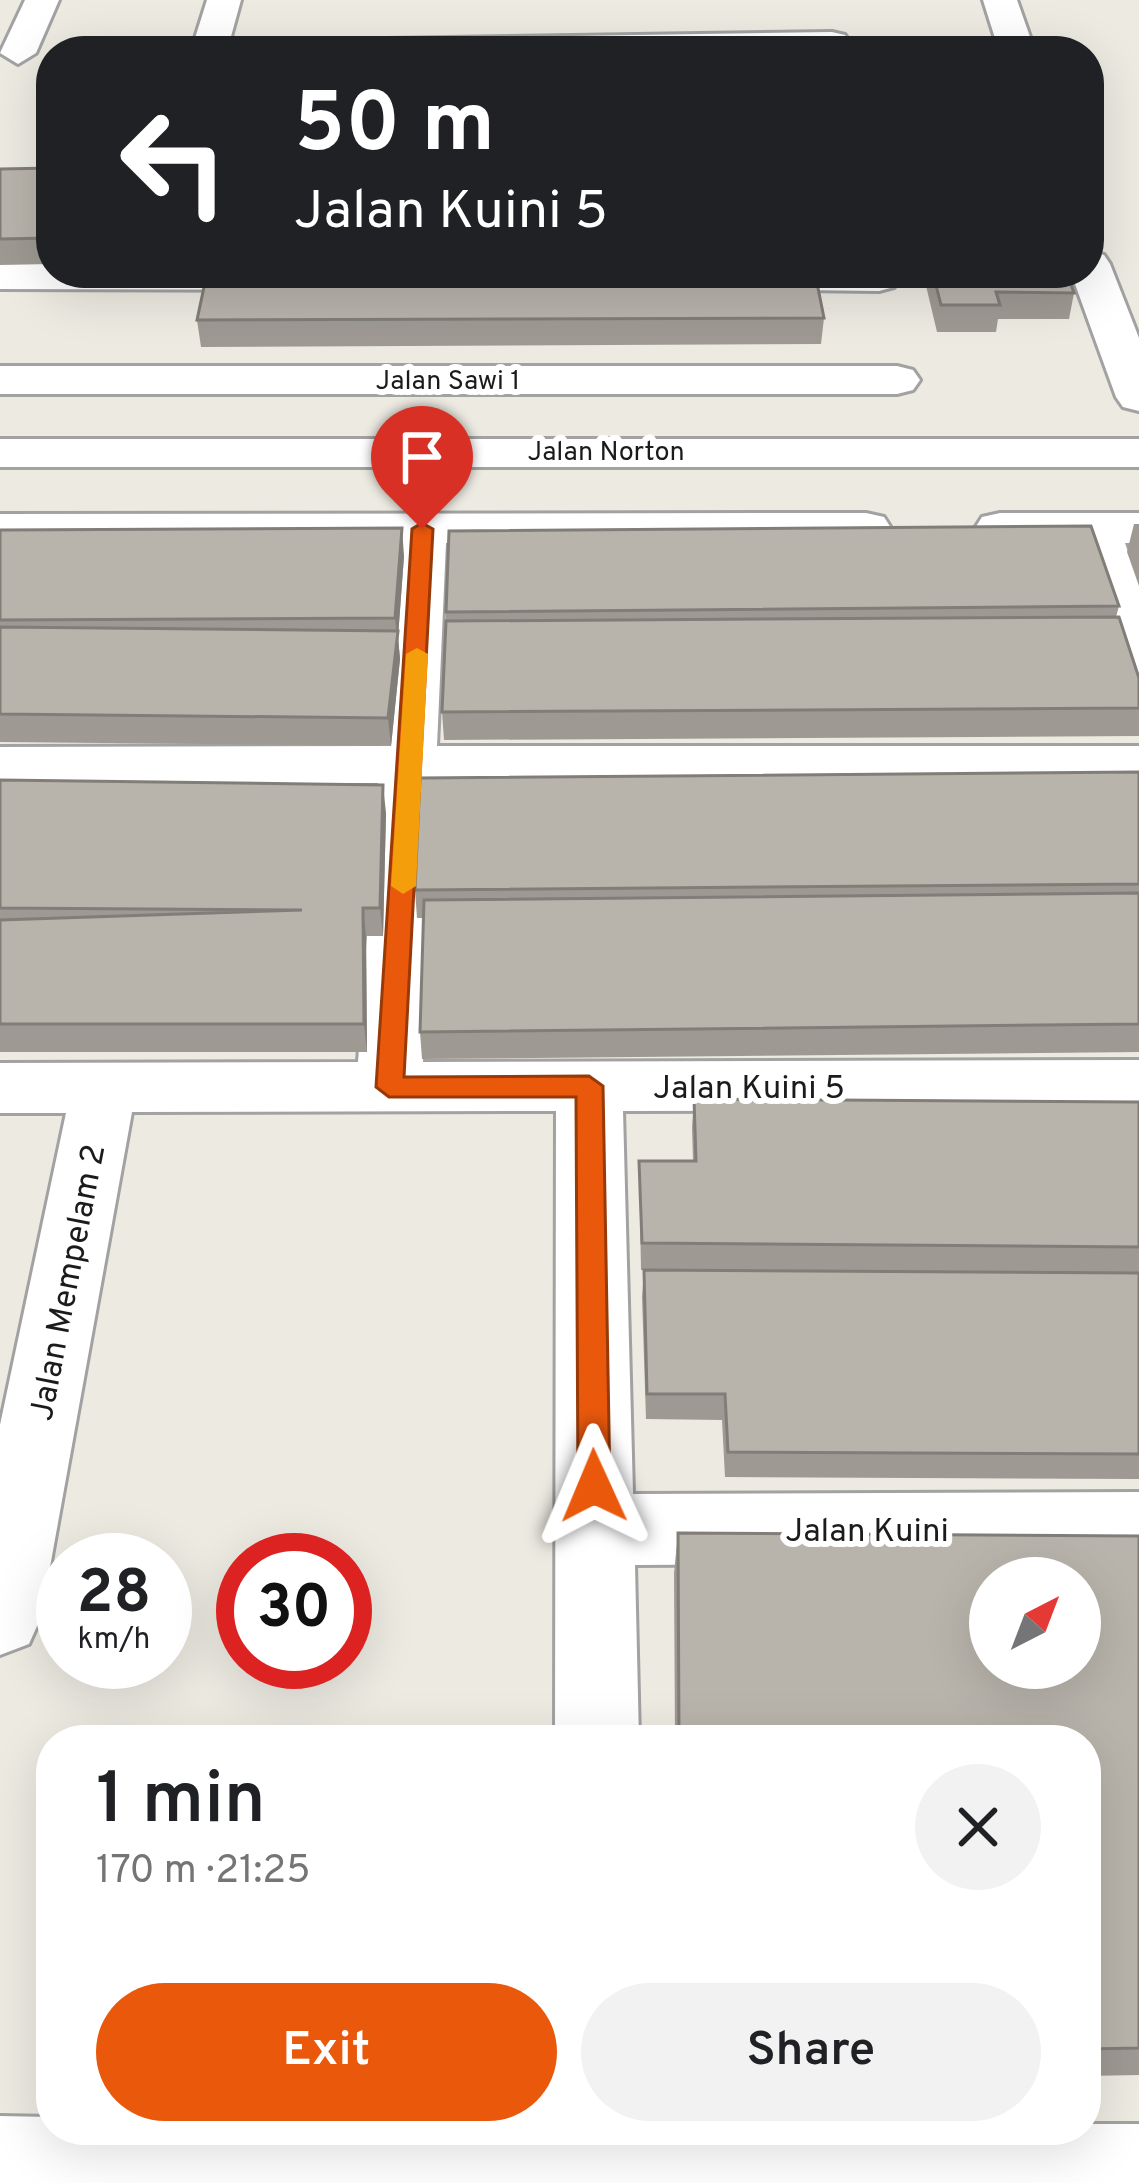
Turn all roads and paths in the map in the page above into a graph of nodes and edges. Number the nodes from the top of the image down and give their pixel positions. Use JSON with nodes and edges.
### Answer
{"nodes":[{"id":1,"x":41,"y":0,"type":"edge"},
{"id":2,"x":224,"y":0,"type":"edge"},
{"id":3,"x":824,"y":0,"type":"edge"},
{"id":4,"x":1000,"y":0,"type":"edge"},
{"id":5,"x":213,"y":36,"type":"edge"},
{"id":6,"x":831,"y":36,"type":"edge"},
{"id":7,"x":1012,"y":36,"type":"edge"},
{"id":8,"x":23,"y":52,"type":"edge"},
{"id":9,"x":0,"y":276,"type":"edge"},
{"id":10,"x":36,"y":285,"type":"edge"},
{"id":11,"x":50,"y":288,"type":"edge"},
{"id":12,"x":301,"y":288,"type":"edge"},
{"id":13,"x":746,"y":288,"type":"edge"},
{"id":14,"x":1098,"y":288,"type":"edge"},
{"id":15,"x":175,"y":318,"type":"edge"},
{"id":16,"x":886,"y":318,"type":"edge"},
{"id":17,"x":0,"y":380,"type":"edge"},
{"id":18,"x":1139,"y":397,"type":"edge"},
{"id":19,"x":922,"y":451,"type":"junction"},
{"id":20,"x":0,"y":453,"type":"edge"},
{"id":21,"x":1139,"y":453,"type":"edge"},
{"id":22,"x":1117,"y":528,"type":"edge"},
{"id":23,"x":0,"y":529,"type":"edge"},
{"id":24,"x":422,"y":529,"type":"junction"},
{"id":25,"x":1139,"y":662,"type":"edge"},
{"id":26,"x":412,"y":764,"type":"junction"},
{"id":27,"x":1139,"y":764,"type":"edge"},
{"id":28,"x":0,"y":765,"type":"edge"},
{"id":29,"x":1139,"y":1084,"type":"edge"},
{"id":30,"x":589,"y":1086,"type":"junction"},
{"id":31,"x":389,"y":1087,"type":"junction"},
{"id":32,"x":0,"y":1088,"type":"edge"},
{"id":33,"x":104,"y":1088,"type":"junction"},
{"id":34,"x":1139,"y":1527,"type":"edge"},
{"id":35,"x":594,"y":1530,"type":"junction"},
{"id":36,"x":0,"y":1617,"type":"edge"},
{"id":37,"x":597,"y":1725,"type":"edge"},
{"id":38,"x":601,"y":2161,"type":"edge"},
{"id":39,"x":0,"y":2165,"type":"edge"},
{"id":40,"x":1139,"y":2173,"type":"edge"}],
"edges":[{"from":1,"to":8,"type":"street"},
{"from":2,"to":5,"type":"street"},
{"from":3,"to":6,"type":"street"},
{"from":4,"to":7,"type":"street"},
{"from":9,"to":10,"type":"street"},
{"from":11,"to":15,"type":"street"},
{"from":12,"to":15,"type":"street"},
{"from":13,"to":16,"type":"street"},
{"from":14,"to":18,"type":"street"},
{"from":15,"to":16,"type":"street","name":"Jalan Sawi 1"},
{"from":15,"to":17,"type":"street","name":"Jalan Sawi 1"},
{"from":16,"to":19,"type":"street"},
{"from":19,"to":20,"type":"street","name":"Jalan Norton"},
{"from":19,"to":21,"type":"street","name":"Jalan Norton"},
{"from":22,"to":24,"type":"street"},
{"from":22,"to":25,"type":"street"},
{"from":23,"to":24,"type":"street"},
{"from":24,"to":26,"type":"street"},
{"from":26,"to":27,"type":"street"},
{"from":26,"to":28,"type":"street"},
{"from":26,"to":31,"type":"street"},
{"from":29,"to":30,"type":"street","name":"Jalan Kuini 5"},
{"from":30,"to":31,"type":"street","name":"Jalan Kuini 5"},
{"from":30,"to":35,"type":"street"},
{"from":31,"to":33,"type":"street","name":"Jalan Kuini 5"},
{"from":32,"to":33,"type":"street","name":"Jalan Kuini 5"},
{"from":33,"to":36,"type":"street","name":"Jalan Mempelam 2"},
{"from":34,"to":35,"type":"street","name":"Jalan Kuini"},
{"from":35,"to":37,"type":"street"},
{"from":38,"to":39,"type":"street"},
{"from":38,"to":40,"type":"street"}]}
